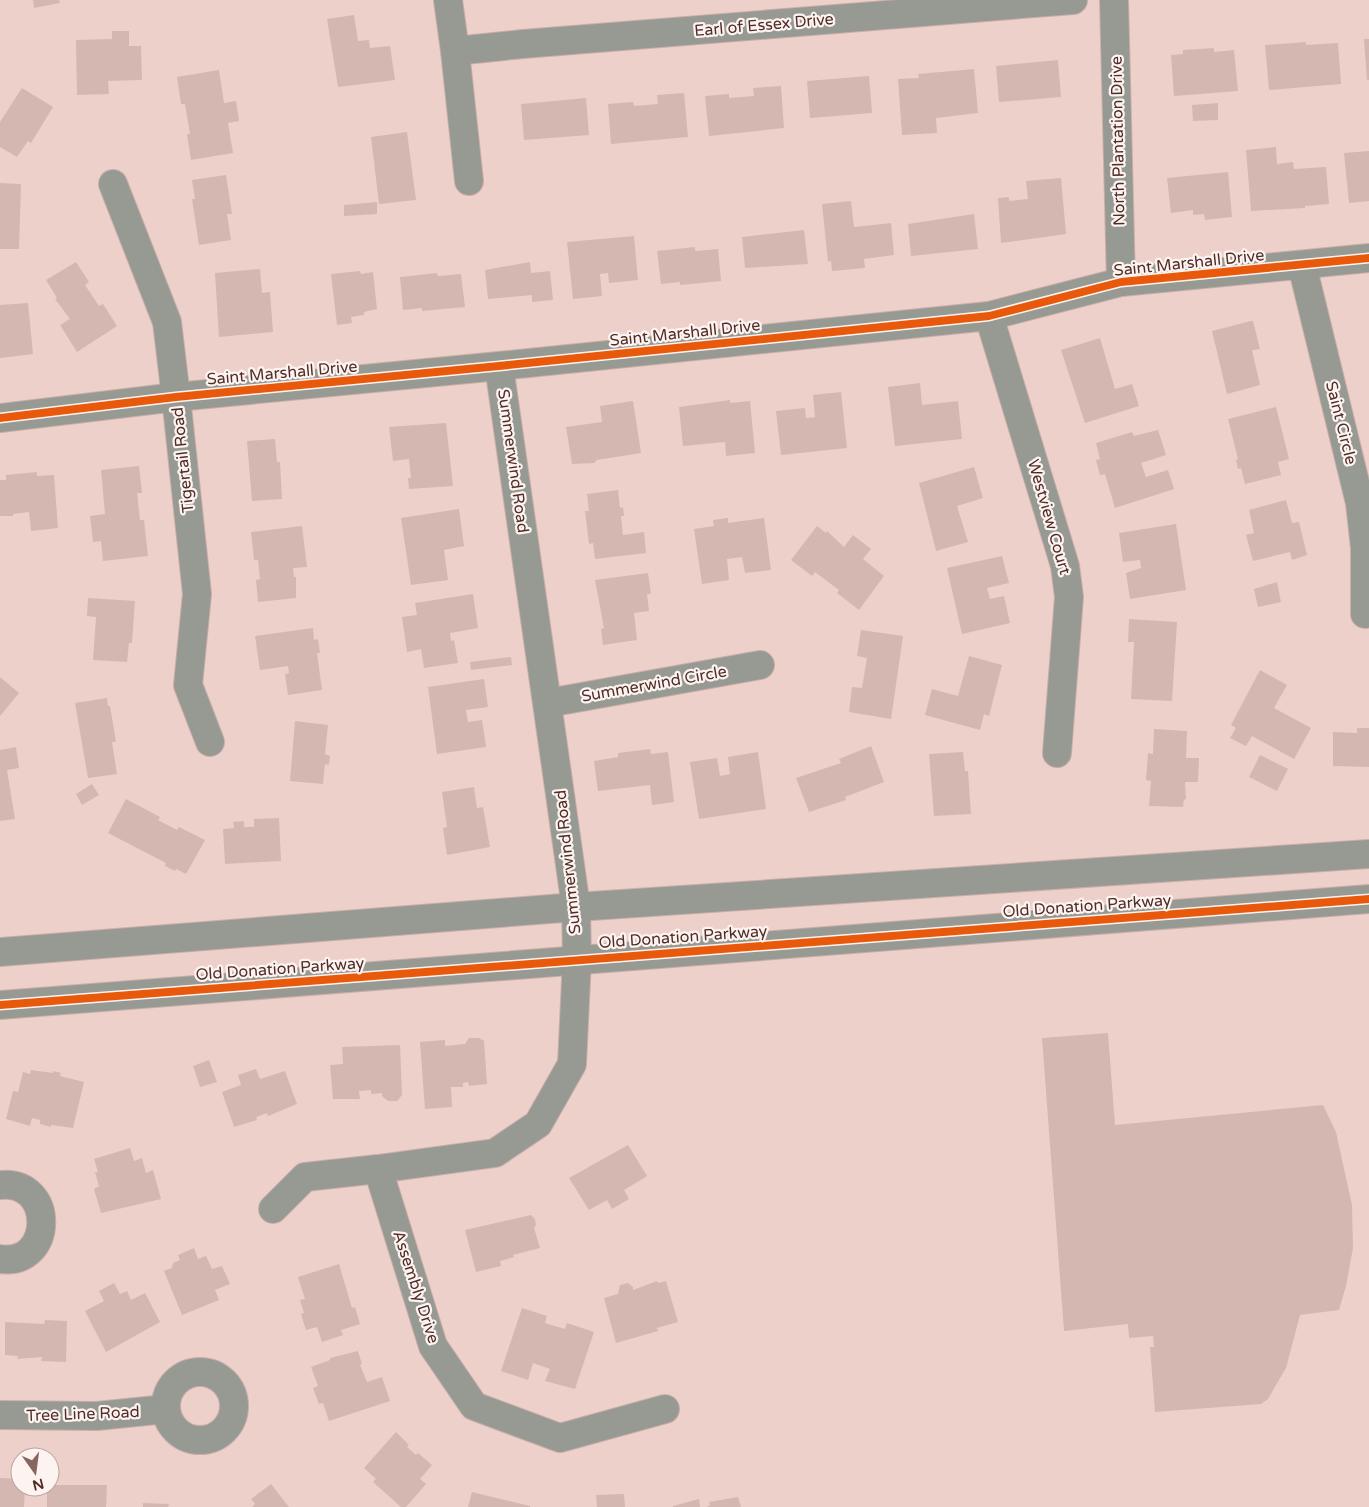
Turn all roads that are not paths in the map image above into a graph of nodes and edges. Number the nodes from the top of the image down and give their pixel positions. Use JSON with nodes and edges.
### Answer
{"nodes":[{"id":1,"x":448,"y":0,"type":"edge"},
{"id":2,"x":1073,"y":0,"type":"edge"},
{"id":3,"x":1114,"y":0,"type":"edge"},
{"id":4,"x":455,"y":51,"type":"junction"},
{"id":5,"x":469,"y":181,"type":"dead end"},
{"id":6,"x":113,"y":184,"type":"dead end"},
{"id":7,"x":1369,"y":258,"type":"edge"},
{"id":8,"x":1302,"y":265,"type":"junction"},
{"id":9,"x":1121,"y":282,"type":"junction"},
{"id":10,"x":989,"y":316,"type":"junction"},
{"id":11,"x":499,"y":366,"type":"junction"},
{"id":12,"x":176,"y":397,"type":"junction"},
{"id":13,"x":0,"y":418,"type":"edge"},
{"id":14,"x":1365,"y":614,"type":"dead end"},
{"id":15,"x":760,"y":665,"type":"dead end"},
{"id":16,"x":548,"y":703,"type":"junction"},
{"id":17,"x":210,"y":742,"type":"dead end"},
{"id":18,"x":1057,"y":753,"type":"dead end"},
{"id":19,"x":1369,"y":854,"type":"edge"},
{"id":20,"x":1369,"y":899,"type":"edge"},
{"id":21,"x":576,"y":907,"type":"junction"},
{"id":22,"x":0,"y":952,"type":"edge"},
{"id":23,"x":577,"y":959,"type":"junction"},
{"id":24,"x":0,"y":1005,"type":"edge"},
{"id":25,"x":378,"y":1169,"type":"junction"},
{"id":26,"x":0,"y":1185,"type":"edge"},
{"id":27,"x":273,"y":1209,"type":"dead end"},
{"id":28,"x":0,"y":1259,"type":"edge"},
{"id":29,"x":166,"y":1409,"type":"dead end"},
{"id":30,"x":665,"y":1409,"type":"dead end"},
{"id":31,"x":0,"y":1415,"type":"edge"}],
"edges":[{"from":1,"to":4,"type":"street"},
{"from":2,"to":4,"type":"street","name":"Earl of Essex Drive"},
{"from":3,"to":9,"type":"street","name":"North Plantation Drive"},
{"from":4,"to":5,"type":"street"},
{"from":6,"to":12,"type":"street","name":"Tigertail Road"},
{"from":7,"to":8,"type":"street","name":"Saint Marshall Drive"},
{"from":8,"to":9,"type":"street","name":"Saint Marshall Drive"},
{"from":8,"to":14,"type":"street","name":"Saint Circle"},
{"from":9,"to":10,"type":"street","name":"Saint Marshall Drive"},
{"from":10,"to":11,"type":"street","name":"Saint Marshall Drive"},
{"from":10,"to":18,"type":"street","name":"Westview Court"},
{"from":11,"to":12,"type":"street","name":"Saint Marshall Drive"},
{"from":11,"to":16,"type":"street","name":"Summerwind Road"},
{"from":12,"to":13,"type":"street","name":"Saint Marshall Drive"},
{"from":12,"to":17,"type":"street","name":"Tigertail Road"},
{"from":15,"to":16,"type":"street","name":"Summerwind Circle"},
{"from":16,"to":21,"type":"street","name":"Summerwind Road"},
{"from":19,"to":21,"type":"street","name":"Old Donation Parkway"},
{"from":20,"to":23,"type":"street","name":"Old Donation Parkway"},
{"from":21,"to":22,"type":"street","name":"Old Donation Parkway"},
{"from":21,"to":23,"type":"street","name":"Summerwind Road"},
{"from":23,"to":24,"type":"street","name":"Old Donation Parkway"},
{"from":23,"to":25,"type":"street","name":"Summerwind Road"},
{"from":25,"to":27,"type":"street","name":"Summerwind Road"},
{"from":25,"to":30,"type":"street","name":"Assembly Drive"},
{"from":26,"to":28,"type":"street"},
{"from":29,"to":31,"type":"street","name":"Tree Line Road"}]}
